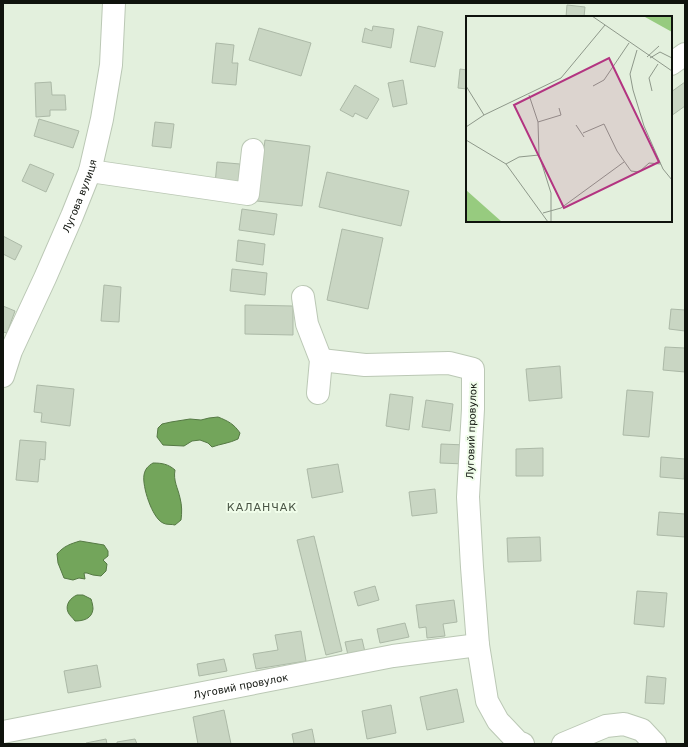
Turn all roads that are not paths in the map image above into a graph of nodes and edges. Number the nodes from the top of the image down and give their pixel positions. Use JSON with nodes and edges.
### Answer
{"nodes":[{"id":1,"x":114,"y":3,"type":"edge"},
{"id":2,"x":685,"y":54,"type":"edge"},
{"id":3,"x":672,"y":63,"type":"edge"},
{"id":4,"x":253,"y":150,"type":"dead end"},
{"id":5,"x":90,"y":172,"type":"junction"},
{"id":6,"x":303,"y":297,"type":"dead end"},
{"id":7,"x":322,"y":360,"type":"junction"},
{"id":8,"x":4,"y":371,"type":"edge"},
{"id":9,"x":318,"y":393,"type":"dead end"},
{"id":10,"x":478,"y":645,"type":"junction"},
{"id":11,"x":3,"y":732,"type":"edge"},
{"id":12,"x":523,"y":744,"type":"edge"},
{"id":13,"x":562,"y":744,"type":"edge"},
{"id":14,"x":655,"y":744,"type":"edge"}],
"edges":[{"from":1,"to":5,"type":"street","name":"Лугова вулиця"},
{"from":2,"to":3,"type":"street"},
{"from":4,"to":5,"type":"street"},
{"from":5,"to":8,"type":"street","name":"Лугова вулиця"},
{"from":6,"to":7,"type":"street"},
{"from":7,"to":9,"type":"street"},
{"from":7,"to":10,"type":"street","name":"Луговий провулок"},
{"from":10,"to":11,"type":"street","name":"Луговий провулок"},
{"from":10,"to":12,"type":"street","name":"Луговий провулок"},
{"from":13,"to":14,"type":"street"}]}
